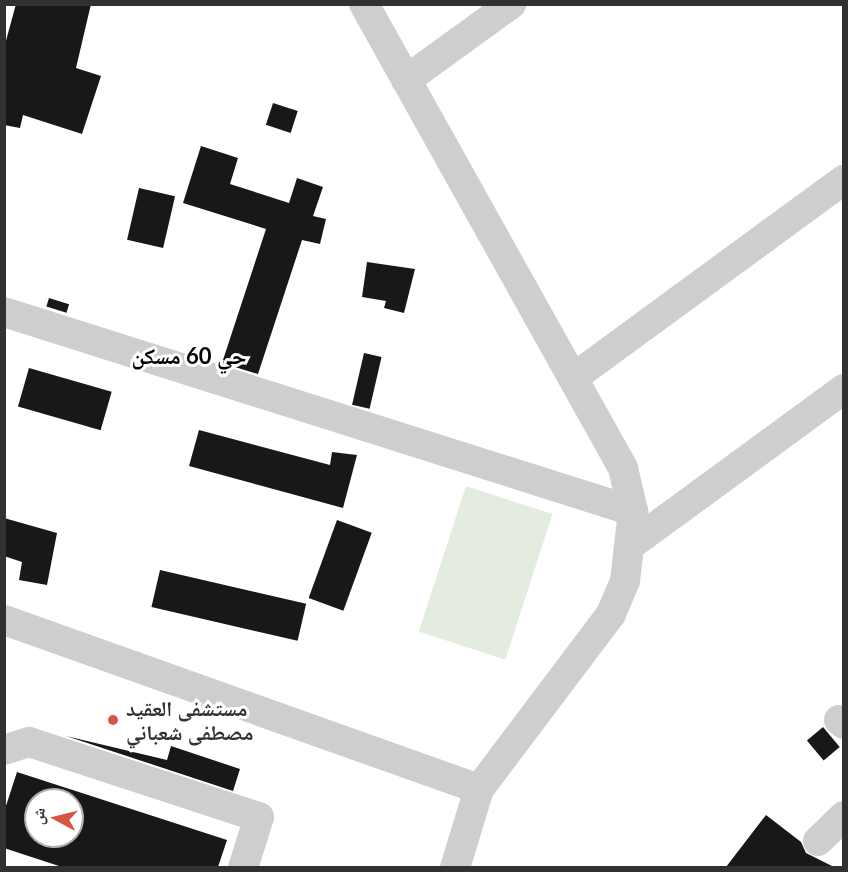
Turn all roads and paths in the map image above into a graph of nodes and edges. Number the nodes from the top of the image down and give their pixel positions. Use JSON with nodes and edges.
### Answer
{"nodes":[{"id":1,"x":364,"y":4,"type":"edge"},
{"id":2,"x":511,"y":4,"type":"edge"},
{"id":3,"x":406,"y":80,"type":"junction"},
{"id":4,"x":843,"y":180,"type":"edge"},
{"id":5,"x":4,"y":312,"type":"edge"},
{"id":6,"x":573,"y":378,"type":"junction"},
{"id":7,"x":843,"y":389,"type":"edge"},
{"id":8,"x":633,"y":511,"type":"junction"},
{"id":9,"x":632,"y":544,"type":"junction"},
{"id":10,"x":4,"y":620,"type":"edge"},
{"id":11,"x":4,"y":750,"type":"edge"},
{"id":12,"x":479,"y":789,"type":"junction"},
{"id":13,"x":843,"y":816,"type":"edge"},
{"id":14,"x":818,"y":841,"type":"dead end"},
{"id":15,"x":243,"y":867,"type":"edge"},
{"id":16,"x":455,"y":867,"type":"edge"}],
"edges":[{"from":1,"to":3,"type":"street"},
{"from":2,"to":3,"type":"street"},
{"from":3,"to":6,"type":"street"},
{"from":4,"to":6,"type":"street"},
{"from":5,"to":8,"type":"street"},
{"from":6,"to":8,"type":"street"},
{"from":7,"to":9,"type":"street"},
{"from":8,"to":9,"type":"street"},
{"from":9,"to":12,"type":"street"},
{"from":10,"to":12,"type":"street"},
{"from":11,"to":15,"type":"street"},
{"from":12,"to":16,"type":"street"},
{"from":13,"to":14,"type":"street"}]}
